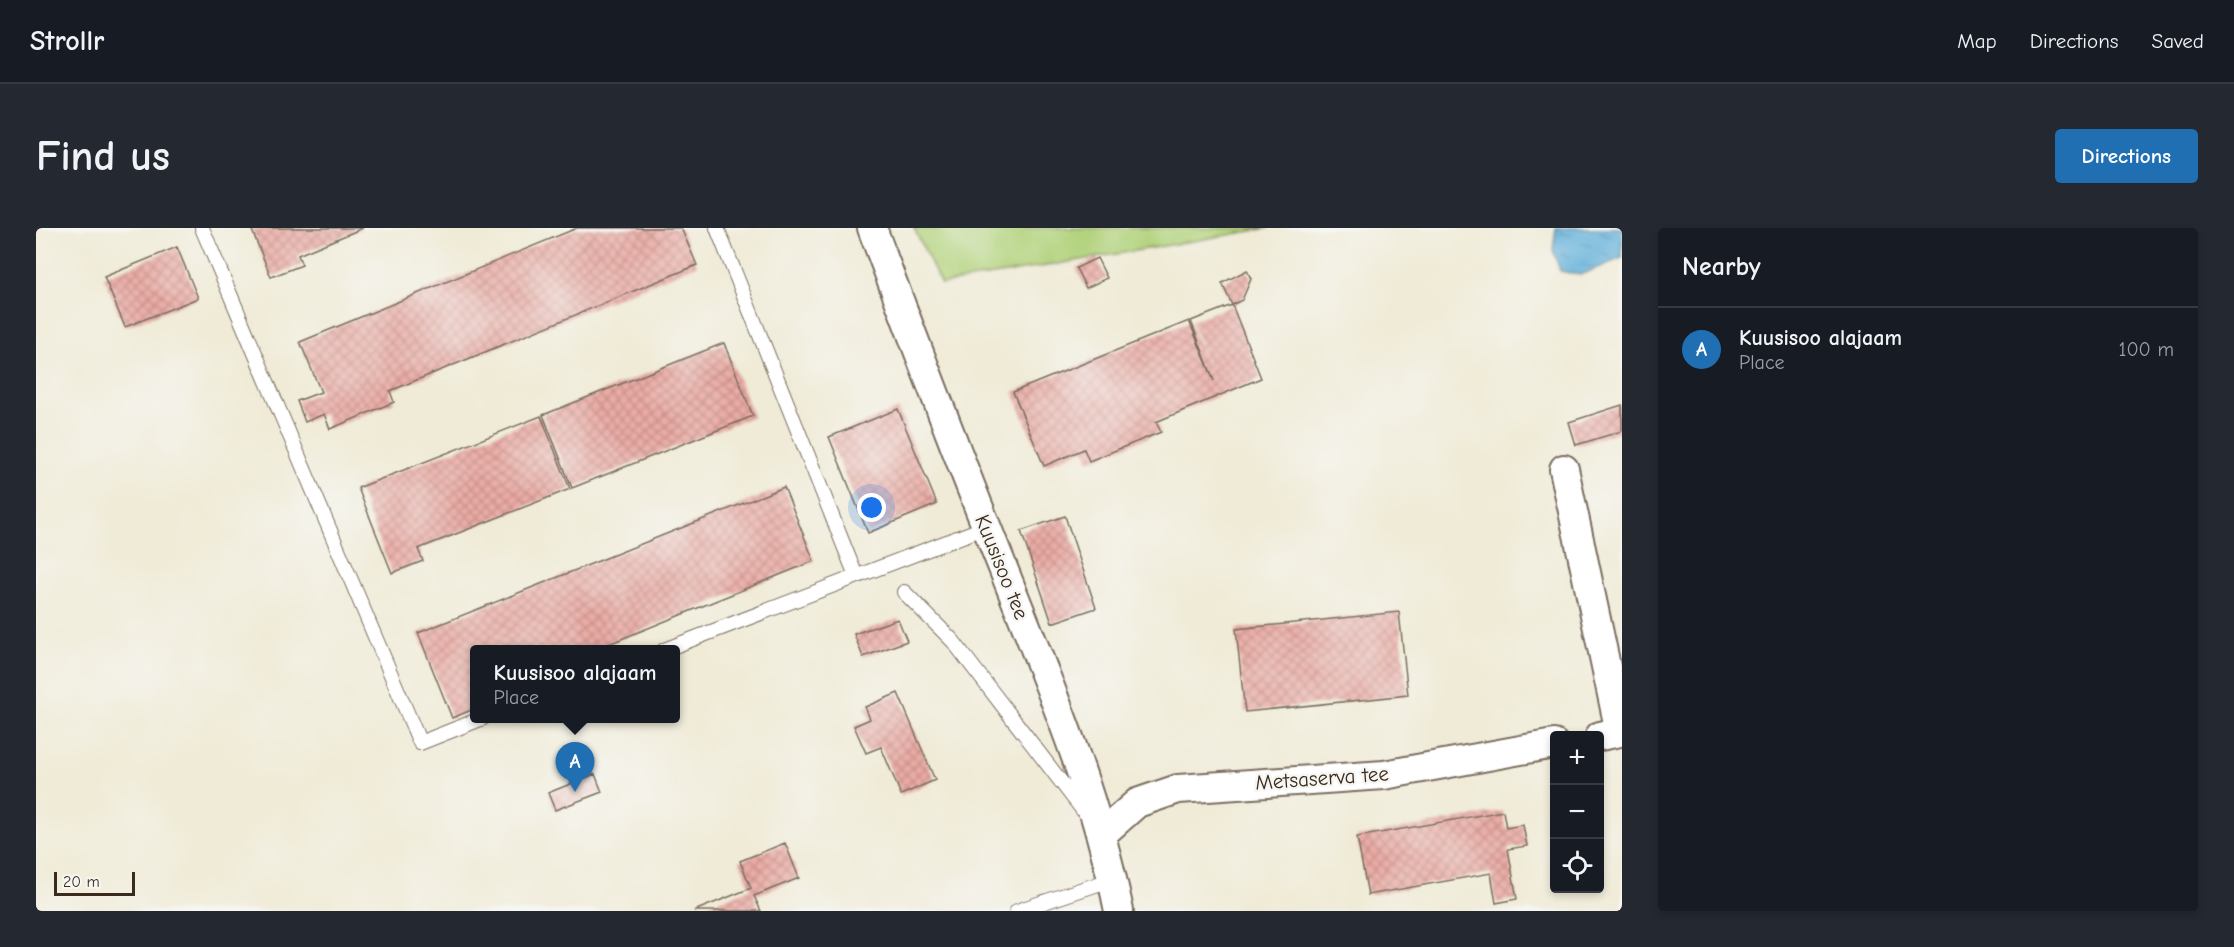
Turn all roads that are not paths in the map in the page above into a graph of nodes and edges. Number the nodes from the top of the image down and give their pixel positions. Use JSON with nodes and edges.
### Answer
{"nodes":[{"id":1,"x":202,"y":228,"type":"edge"},
{"id":2,"x":717,"y":228,"type":"edge"},
{"id":3,"x":872,"y":228,"type":"edge"},
{"id":4,"x":1563,"y":469,"type":"dead end"},
{"id":5,"x":986,"y":526,"type":"junction"},
{"id":6,"x":856,"y":576,"type":"junction"},
{"id":7,"x":904,"y":592,"type":"dead end"},
{"id":8,"x":677,"y":645,"type":"edge"},
{"id":9,"x":470,"y":723,"type":"edge"},
{"id":10,"x":1604,"y":735,"type":"edge"},
{"id":11,"x":1550,"y":745,"type":"edge"},
{"id":12,"x":1101,"y":835,"type":"junction"},
{"id":13,"x":1113,"y":879,"type":"junction"},
{"id":14,"x":1017,"y":911,"type":"edge"},
{"id":15,"x":1119,"y":911,"type":"edge"}],
"edges":[{"from":1,"to":9,"type":"lane"},
{"from":2,"to":6,"type":"lane"},
{"from":3,"to":5,"type":"street","name":"Kuusisoo tee"},
{"from":4,"to":10,"type":"street"},
{"from":5,"to":6,"type":"lane"},
{"from":5,"to":12,"type":"street","name":"Kuusisoo tee"},
{"from":6,"to":8,"type":"lane"},
{"from":7,"to":12,"type":"lane"},
{"from":11,"to":12,"type":"street","name":"Metsaserva tee"},
{"from":12,"to":13,"type":"street","name":"Kuusisoo tee"},
{"from":13,"to":14,"type":"lane"},
{"from":13,"to":15,"type":"street","name":"Kuusisoo tee"}]}
